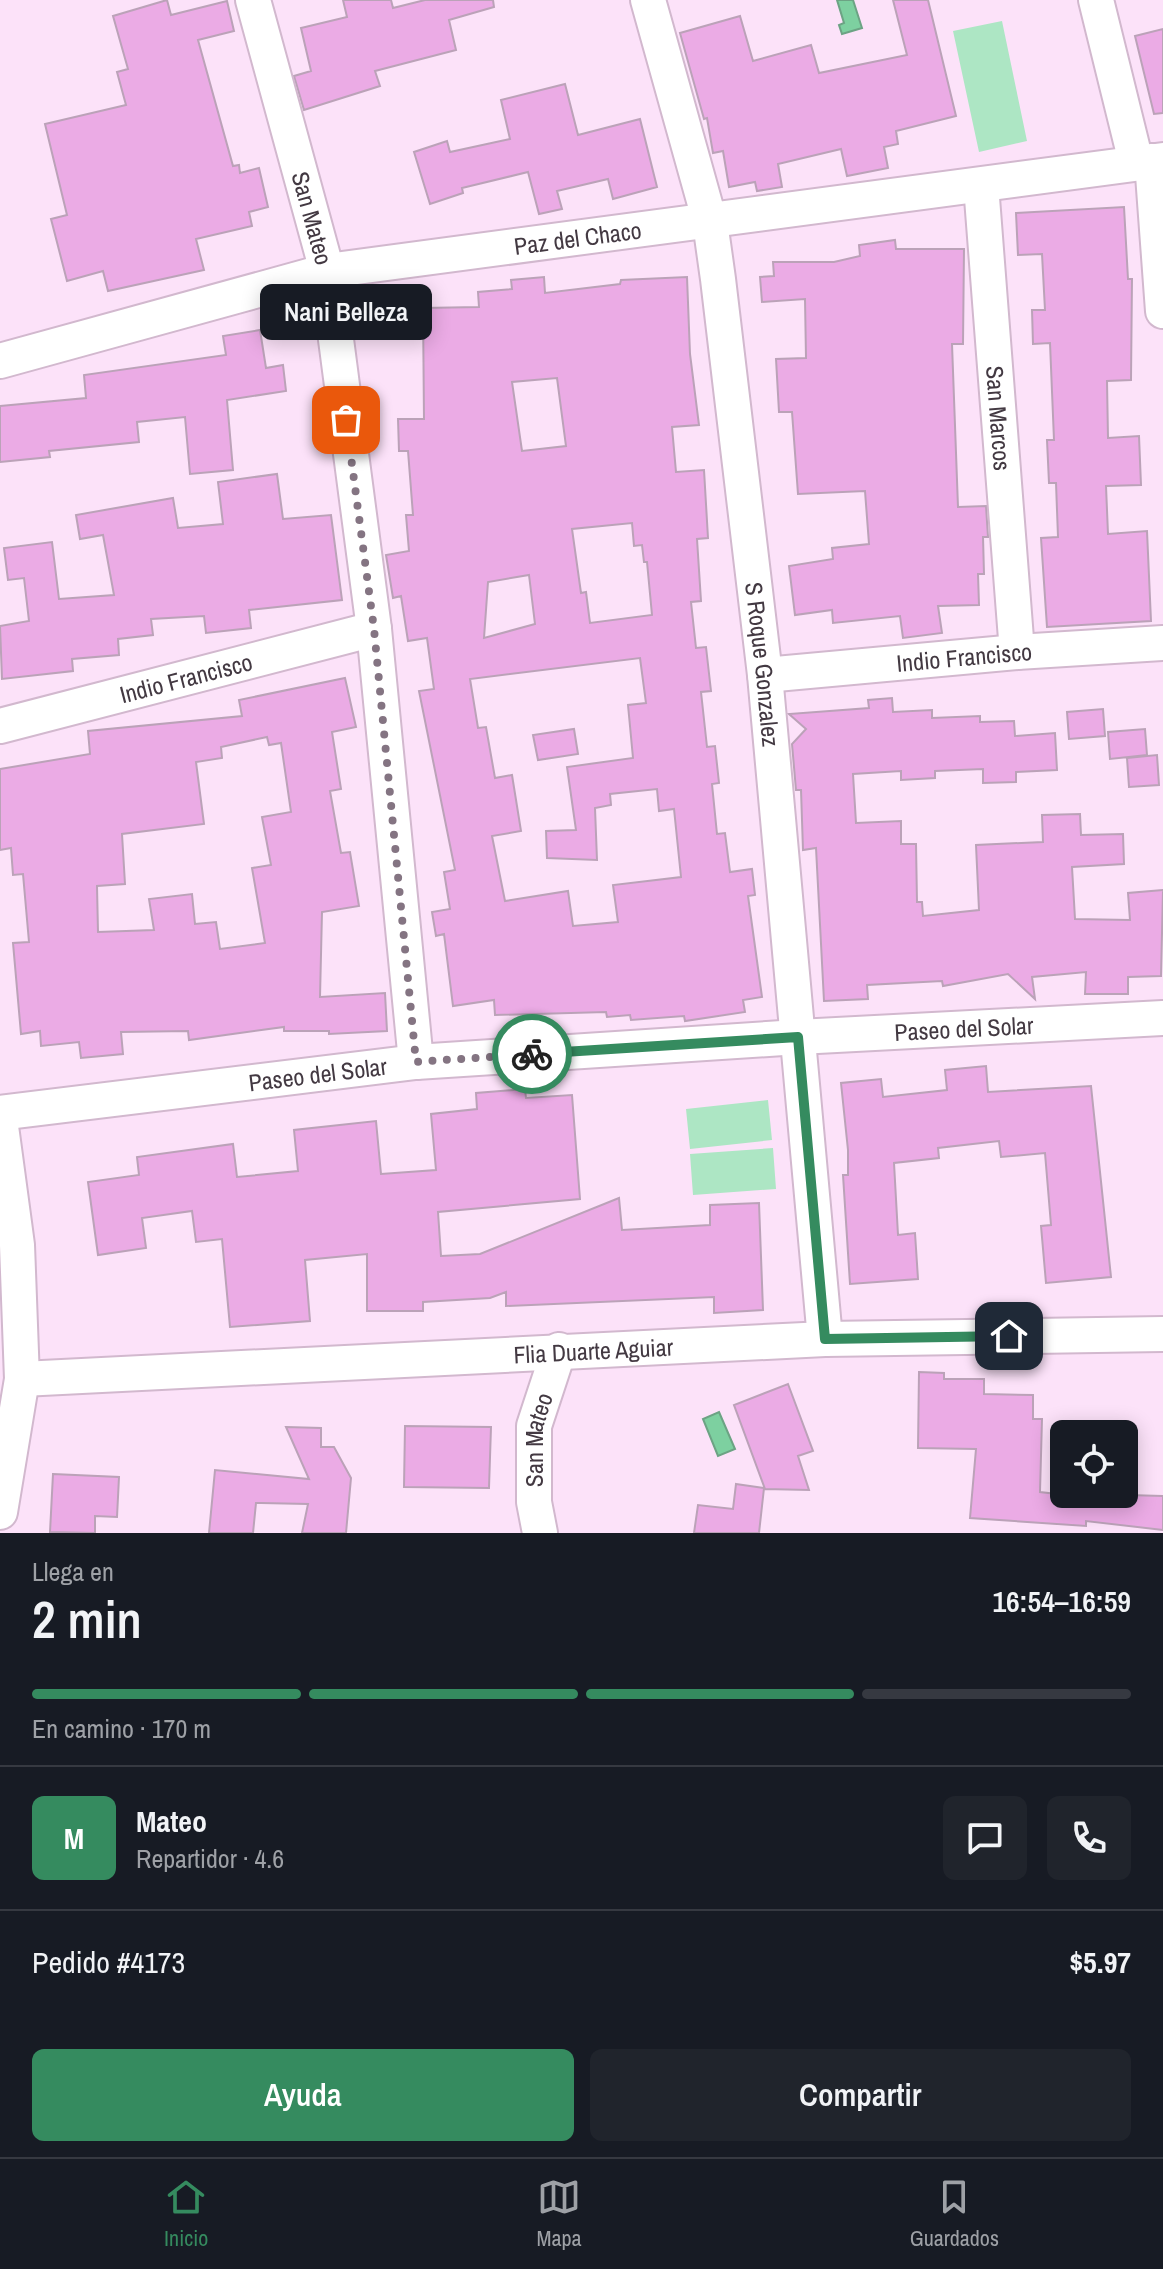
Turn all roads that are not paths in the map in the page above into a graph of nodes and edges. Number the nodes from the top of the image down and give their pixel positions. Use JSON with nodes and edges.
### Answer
{"nodes":[{"id":1,"x":253,"y":0,"type":"edge"},
{"id":2,"x":648,"y":0,"type":"edge"},
{"id":3,"x":1096,"y":0,"type":"edge"},
{"id":4,"x":1151,"y":161,"type":"edge"},
{"id":5,"x":981,"y":185,"type":"junction"},
{"id":6,"x":710,"y":222,"type":"junction"},
{"id":7,"x":327,"y":271,"type":"junction"},
{"id":8,"x":1163,"y":311,"type":"edge"},
{"id":9,"x":0,"y":361,"type":"edge"},
{"id":10,"x":374,"y":629,"type":"junction"},
{"id":11,"x":1163,"y":643,"type":"edge"},
{"id":12,"x":1017,"y":652,"type":"junction"},
{"id":13,"x":765,"y":675,"type":"junction"},
{"id":14,"x":0,"y":726,"type":"edge"},
{"id":15,"x":1163,"y":1018,"type":"edge"},
{"id":16,"x":798,"y":1037,"type":"junction"},
{"id":17,"x":416,"y":1062,"type":"junction"},
{"id":18,"x":0,"y":1116,"type":"edge"},
{"id":19,"x":1163,"y":1334,"type":"edge"},
{"id":20,"x":825,"y":1339,"type":"junction"},
{"id":21,"x":559,"y":1350,"type":"junction"},
{"id":22,"x":22,"y":1379,"type":"junction"},
{"id":23,"x":0,"y":1512,"type":"edge"},
{"id":24,"x":540,"y":1533,"type":"edge"}],
"edges":[{"from":1,"to":7,"type":"street","name":"San Mateo"},
{"from":2,"to":6,"type":"street","name":"S Roque Gonzalez"},
{"from":3,"to":4,"type":"street"},
{"from":4,"to":5,"type":"street","name":"Paz del Chaco"},
{"from":4,"to":8,"type":"street"},
{"from":5,"to":6,"type":"street","name":"Paz del Chaco"},
{"from":5,"to":12,"type":"street","name":"San Marcos"},
{"from":6,"to":7,"type":"street","name":"Paz del Chaco"},
{"from":6,"to":13,"type":"street","name":"S Roque Gonzalez"},
{"from":7,"to":9,"type":"street","name":"Paz del Chaco"},
{"from":7,"to":10,"type":"street","name":"San Mateo"},
{"from":10,"to":14,"type":"street","name":"Indio Francisco"},
{"from":10,"to":17,"type":"street","name":"San Mateo"},
{"from":11,"to":12,"type":"street","name":"Indio Francisco"},
{"from":12,"to":13,"type":"street","name":"Indio Francisco"},
{"from":13,"to":16,"type":"street","name":"S Roque Gonzalez"},
{"from":15,"to":16,"type":"street","name":"Paseo del Solar"},
{"from":16,"to":17,"type":"street","name":"Paseo del Solar"},
{"from":16,"to":20,"type":"street","name":"S Roque Gonzalez"},
{"from":17,"to":18,"type":"street","name":"Paseo del Solar"},
{"from":18,"to":22,"type":"street"},
{"from":19,"to":20,"type":"street","name":"Flia Duarte Aguiar"},
{"from":20,"to":21,"type":"street","name":"Flia Duarte Aguiar"},
{"from":21,"to":22,"type":"street","name":"Flia Duarte Aguiar"},
{"from":21,"to":24,"type":"street","name":"San Mateo"},
{"from":22,"to":23,"type":"street"}]}
